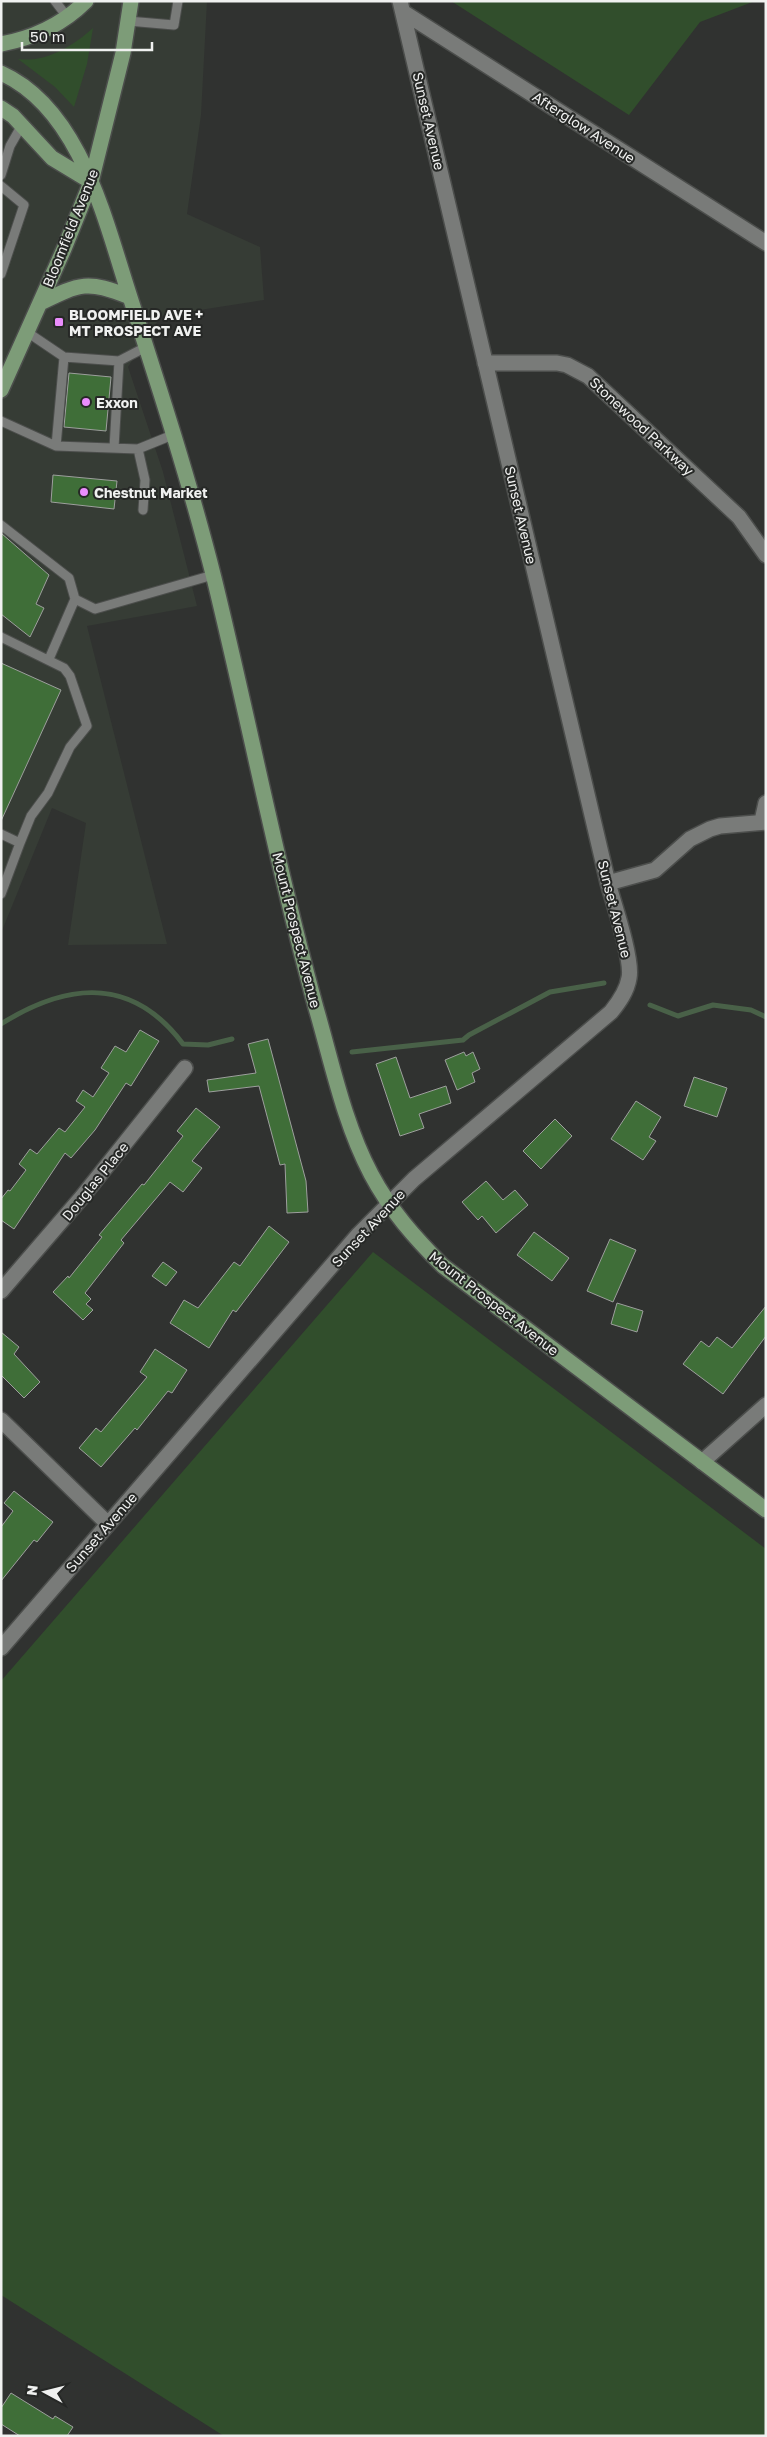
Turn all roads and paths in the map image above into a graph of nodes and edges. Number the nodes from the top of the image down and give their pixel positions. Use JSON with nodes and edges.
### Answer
{"nodes":[{"id":1,"x":55,"y":1,"type":"edge"},
{"id":2,"x":86,"y":1,"type":"edge"},
{"id":3,"x":131,"y":1,"type":"edge"},
{"id":4,"x":178,"y":1,"type":"edge"},
{"id":5,"x":402,"y":7,"type":"edge"},
{"id":6,"x":68,"y":18,"type":"junction"},
{"id":7,"x":128,"y":21,"type":"junction"},
{"id":8,"x":1,"y":44,"type":"edge"},
{"id":9,"x":1,"y":73,"type":"edge"},
{"id":10,"x":1,"y":108,"type":"edge"},
{"id":11,"x":22,"y":125,"type":"junction"},
{"id":12,"x":1,"y":175,"type":"edge"},
{"id":13,"x":91,"y":182,"type":"junction"},
{"id":14,"x":1,"y":186,"type":"edge"},
{"id":15,"x":766,"y":243,"type":"edge"},
{"id":16,"x":1,"y":274,"type":"edge"},
{"id":17,"x":130,"y":297,"type":"junction"},
{"id":18,"x":40,"y":303,"type":"junction"},
{"id":19,"x":27,"y":332,"type":"junction"},
{"id":20,"x":146,"y":347,"type":"junction"},
{"id":21,"x":64,"y":357,"type":"junction"},
{"id":22,"x":119,"y":361,"type":"junction"},
{"id":23,"x":485,"y":363,"type":"junction"},
{"id":24,"x":1,"y":390,"type":"edge"},
{"id":25,"x":1,"y":421,"type":"edge"},
{"id":26,"x":174,"y":434,"type":"junction"},
{"id":27,"x":56,"y":446,"type":"junction"},
{"id":28,"x":114,"y":448,"type":"junction"},
{"id":29,"x":138,"y":450,"type":"junction"},
{"id":30,"x":143,"y":510,"type":"dead end"},
{"id":31,"x":1,"y":525,"type":"edge"},
{"id":32,"x":766,"y":555,"type":"edge"},
{"id":33,"x":213,"y":576,"type":"junction"},
{"id":34,"x":75,"y":599,"type":"junction"},
{"id":35,"x":1,"y":637,"type":"edge"},
{"id":36,"x":49,"y":658,"type":"junction"},
{"id":37,"x":766,"y":803,"type":"edge"},
{"id":38,"x":764,"y":822,"type":"edge"},
{"id":39,"x":1,"y":834,"type":"edge"},
{"id":40,"x":20,"y":843,"type":"junction"},
{"id":41,"x":608,"y":883,"type":"junction"},
{"id":42,"x":1,"y":894,"type":"edge"},
{"id":43,"x":185,"y":1068,"type":"dead end"},
{"id":44,"x":389,"y":1206,"type":"junction"},
{"id":45,"x":1,"y":1292,"type":"edge"},
{"id":46,"x":766,"y":1405,"type":"edge"},
{"id":47,"x":1,"y":1420,"type":"edge"},
{"id":48,"x":702,"y":1462,"type":"junction"},
{"id":49,"x":766,"y":1510,"type":"edge"},
{"id":50,"x":108,"y":1524,"type":"junction"},
{"id":51,"x":1,"y":1648,"type":"edge"}],
"edges":[{"from":1,"to":6,"type":"lane"},
{"from":2,"to":6,"type":"main road"},
{"from":3,"to":7,"type":"main road","name":"Bloomfield Avenue"},
{"from":4,"to":7,"type":"lane"},
{"from":5,"to":15,"type":"street","name":"Afterglow Avenue"},
{"from":5,"to":23,"type":"street","name":"Sunset Avenue"},
{"from":6,"to":8,"type":"main road"},
{"from":7,"to":13,"type":"main road","name":"Bloomfield Avenue"},
{"from":9,"to":13,"type":"main road","name":"Mount Prospect Avenue"},
{"from":10,"to":11,"type":"main road"},
{"from":11,"to":12,"type":"lane"},
{"from":11,"to":13,"type":"main road"},
{"from":13,"to":17,"type":"main road","name":"Mount Prospect Avenue"},
{"from":13,"to":18,"type":"main road","name":"Bloomfield Avenue"},
{"from":14,"to":16,"type":"lane"},
{"from":17,"to":18,"type":"main road"},
{"from":17,"to":20,"type":"main road","name":"Mount Prospect Avenue"},
{"from":18,"to":19,"type":"main road","name":"Bloomfield Avenue"},
{"from":19,"to":21,"type":"lane"},
{"from":19,"to":24,"type":"main road","name":"Bloomfield Avenue"},
{"from":20,"to":22,"type":"lane"},
{"from":20,"to":26,"type":"main road","name":"Mount Prospect Avenue"},
{"from":21,"to":22,"type":"lane"},
{"from":21,"to":27,"type":"lane"},
{"from":22,"to":28,"type":"lane"},
{"from":23,"to":32,"type":"street","name":"Stonewood Parkway"},
{"from":23,"to":41,"type":"street","name":"Sunset Avenue"},
{"from":25,"to":27,"type":"lane"},
{"from":26,"to":29,"type":"lane"},
{"from":26,"to":33,"type":"main road","name":"Mount Prospect Avenue"},
{"from":27,"to":28,"type":"lane"},
{"from":28,"to":29,"type":"lane"},
{"from":29,"to":30,"type":"lane"},
{"from":31,"to":34,"type":"lane"},
{"from":33,"to":34,"type":"lane"},
{"from":33,"to":44,"type":"main road","name":"Mount Prospect Avenue"},
{"from":34,"to":36,"type":"lane"},
{"from":35,"to":36,"type":"lane"},
{"from":36,"to":40,"type":"lane"},
{"from":37,"to":38,"type":"street"},
{"from":38,"to":41,"type":"street"},
{"from":39,"to":40,"type":"lane"},
{"from":40,"to":42,"type":"lane"},
{"from":41,"to":44,"type":"street","name":"Sunset Avenue"},
{"from":43,"to":45,"type":"street","name":"Douglas Place"},
{"from":44,"to":48,"type":"main road","name":"Mount Prospect Avenue"},
{"from":44,"to":50,"type":"street","name":"Sunset Avenue"},
{"from":46,"to":48,"type":"street"},
{"from":47,"to":50,"type":"street"},
{"from":48,"to":49,"type":"main road","name":"Mount Prospect Avenue"},
{"from":50,"to":51,"type":"street","name":"Sunset Avenue"}]}
